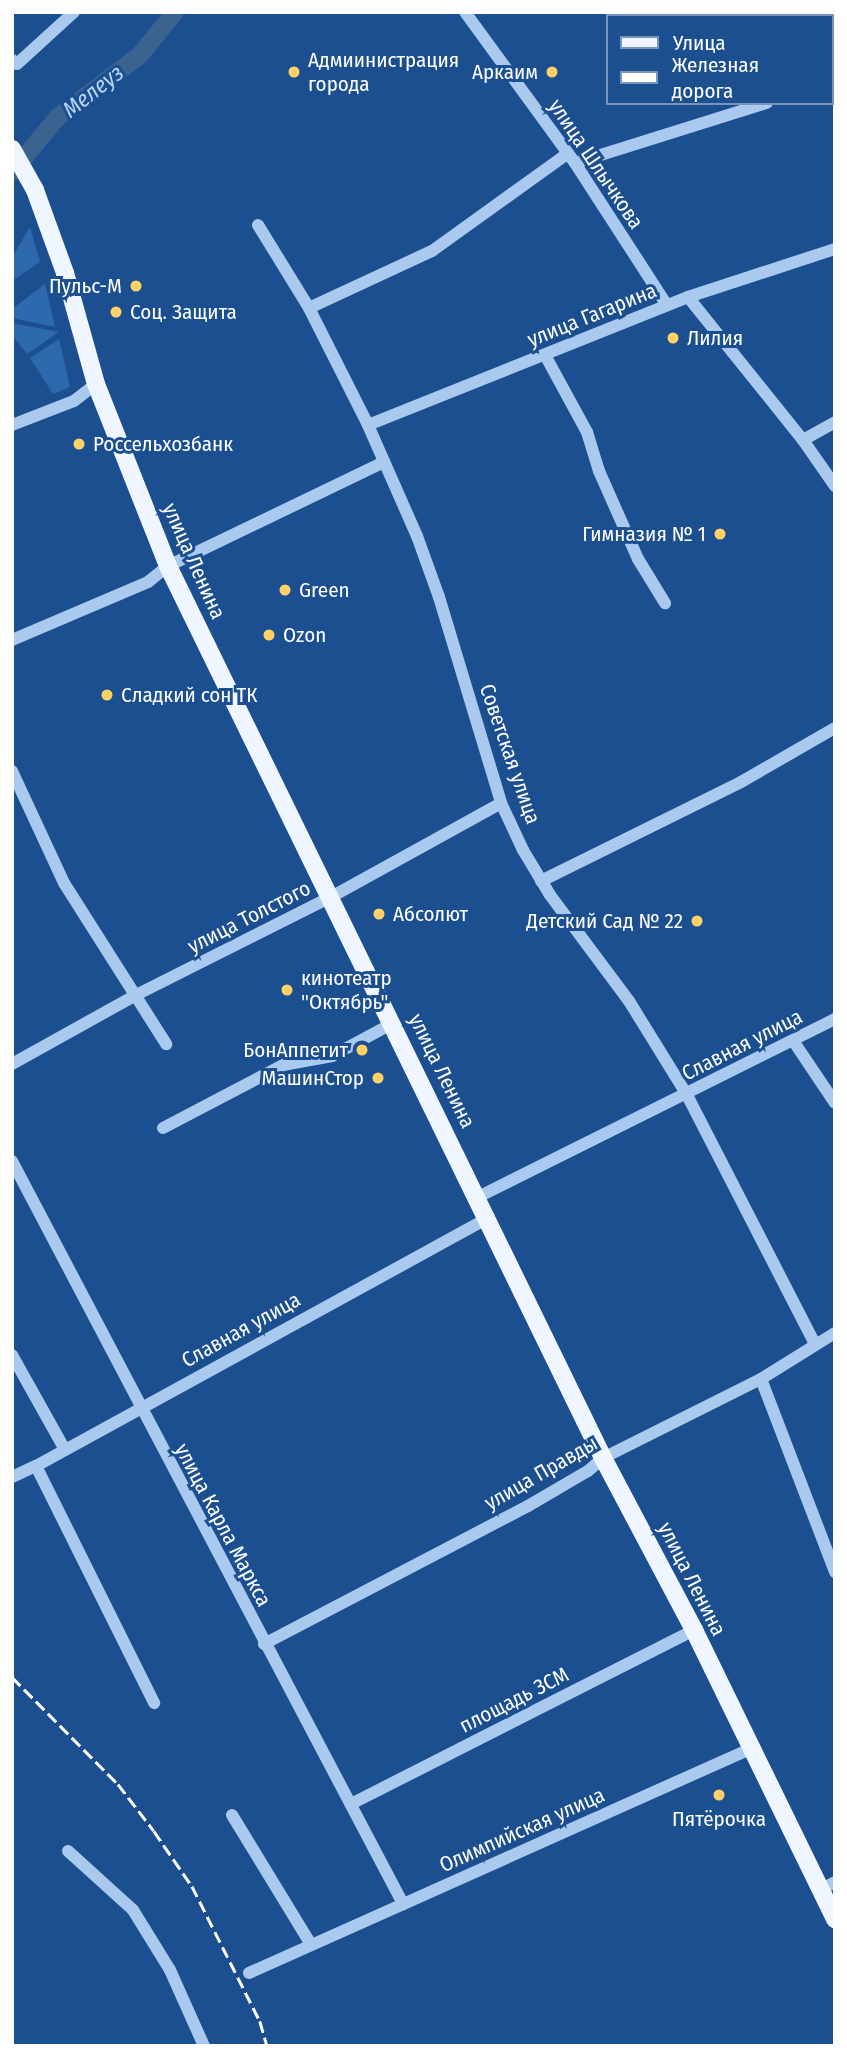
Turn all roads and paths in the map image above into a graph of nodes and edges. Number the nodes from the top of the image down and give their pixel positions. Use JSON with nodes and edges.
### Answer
{"nodes":[{"id":1,"x":74,"y":12,"type":"edge"},
{"id":2,"x":465,"y":12,"type":"edge"},
{"id":3,"x":12,"y":60,"type":"edge"},
{"id":4,"x":759,"y":105,"type":"edge"},
{"id":5,"x":12,"y":149,"type":"edge"},
{"id":6,"x":571,"y":158,"type":"junction"},
{"id":7,"x":258,"y":225,"type":"dead end"},
{"id":8,"x":835,"y":249,"type":"edge"},
{"id":9,"x":688,"y":297,"type":"junction"},
{"id":10,"x":667,"y":305,"type":"junction"},
{"id":11,"x":309,"y":308,"type":"junction"},
{"id":12,"x":545,"y":355,"type":"junction"},
{"id":13,"x":96,"y":384,"type":"junction"},
{"id":14,"x":835,"y":422,"type":"edge"},
{"id":15,"x":12,"y":425,"type":"edge"},
{"id":16,"x":368,"y":425,"type":"junction"},
{"id":17,"x":803,"y":440,"type":"junction"},
{"id":18,"x":384,"y":462,"type":"junction"},
{"id":19,"x":835,"y":486,"type":"edge"},
{"id":20,"x":168,"y":565,"type":"junction"},
{"id":21,"x":666,"y":603,"type":"dead end"},
{"id":22,"x":12,"y":640,"type":"edge"},
{"id":23,"x":835,"y":728,"type":"edge"},
{"id":24,"x":12,"y":771,"type":"edge"},
{"id":25,"x":17,"y":797,"type":"edge"},
{"id":26,"x":501,"y":803,"type":"junction"},
{"id":27,"x":541,"y":881,"type":"junction"},
{"id":28,"x":331,"y":898,"type":"junction"},
{"id":29,"x":134,"y":996,"type":"junction"},
{"id":30,"x":835,"y":1019,"type":"edge"},
{"id":31,"x":393,"y":1023,"type":"junction"},
{"id":32,"x":794,"y":1042,"type":"junction"},
{"id":33,"x":166,"y":1044,"type":"dead end"},
{"id":34,"x":12,"y":1064,"type":"edge"},
{"id":35,"x":687,"y":1095,"type":"junction"},
{"id":36,"x":835,"y":1103,"type":"edge"},
{"id":37,"x":163,"y":1128,"type":"dead end"},
{"id":38,"x":12,"y":1161,"type":"edge"},
{"id":39,"x":478,"y":1197,"type":"junction"},
{"id":40,"x":488,"y":1218,"type":"junction"},
{"id":41,"x":835,"y":1333,"type":"edge"},
{"id":42,"x":815,"y":1344,"type":"junction"},
{"id":43,"x":12,"y":1355,"type":"edge"},
{"id":44,"x":761,"y":1379,"type":"junction"},
{"id":45,"x":140,"y":1408,"type":"junction"},
{"id":46,"x":64,"y":1448,"type":"junction"},
{"id":47,"x":603,"y":1458,"type":"junction"},
{"id":48,"x":36,"y":1466,"type":"junction"},
{"id":49,"x":12,"y":1476,"type":"edge"},
{"id":50,"x":835,"y":1572,"type":"edge"},
{"id":51,"x":694,"y":1630,"type":"junction"},
{"id":52,"x":264,"y":1644,"type":"junction"},
{"id":53,"x":154,"y":1703,"type":"dead end"},
{"id":54,"x":750,"y":1749,"type":"junction"},
{"id":55,"x":351,"y":1804,"type":"junction"},
{"id":56,"x":232,"y":1815,"type":"dead end"},
{"id":57,"x":68,"y":1851,"type":"dead end"},
{"id":58,"x":828,"y":1886,"type":"edge"},
{"id":59,"x":403,"y":1904,"type":"junction"},
{"id":60,"x":835,"y":1919,"type":"edge"},
{"id":61,"x":310,"y":1943,"type":"junction"},
{"id":62,"x":249,"y":1973,"type":"dead end"},
{"id":63,"x":204,"y":2046,"type":"edge"}],
"edges":[{"from":1,"to":3,"type":"street"},
{"from":2,"to":6,"type":"street","name":"улица Шлычкова"},
{"from":4,"to":6,"type":"street"},
{"from":5,"to":13,"type":"main road","name":"улица Ленина"},
{"from":6,"to":10,"type":"street","name":"улица Шлычкова"},
{"from":6,"to":11,"type":"street"},
{"from":7,"to":11,"type":"street","name":"Советская улица"},
{"from":8,"to":9,"type":"street","name":"улица Гагарина"},
{"from":9,"to":10,"type":"street","name":"улица Гагарина"},
{"from":9,"to":17,"type":"street"},
{"from":10,"to":12,"type":"street","name":"улица Гагарина"},
{"from":11,"to":16,"type":"street","name":"Советская улица"},
{"from":12,"to":16,"type":"street","name":"улица Гагарина"},
{"from":12,"to":21,"type":"street"},
{"from":13,"to":15,"type":"street"},
{"from":13,"to":20,"type":"main road","name":"улица Ленина"},
{"from":14,"to":17,"type":"street"},
{"from":16,"to":18,"type":"street","name":"Советская улица"},
{"from":17,"to":19,"type":"street"},
{"from":18,"to":20,"type":"street"},
{"from":18,"to":26,"type":"street","name":"Советская улица"},
{"from":20,"to":22,"type":"street"},
{"from":20,"to":28,"type":"main road","name":"улица Ленина"},
{"from":23,"to":27,"type":"street"},
{"from":24,"to":25,"type":"street"},
{"from":25,"to":29,"type":"street"},
{"from":26,"to":27,"type":"street","name":"Советская улица"},
{"from":26,"to":28,"type":"street","name":"улица Толстого"},
{"from":27,"to":35,"type":"street","name":"Советская улица"},
{"from":28,"to":29,"type":"street","name":"улица Толстого"},
{"from":28,"to":31,"type":"main road","name":"улица Ленина"},
{"from":29,"to":33,"type":"street"},
{"from":29,"to":34,"type":"street","name":"улица Толстого"},
{"from":30,"to":32,"type":"street","name":"Славная улица"},
{"from":31,"to":37,"type":"street"},
{"from":31,"to":39,"type":"main road","name":"улица Ленина"},
{"from":32,"to":35,"type":"street","name":"Славная улица"},
{"from":32,"to":36,"type":"street"},
{"from":35,"to":39,"type":"street","name":"Славная улица"},
{"from":35,"to":42,"type":"street","name":"Советская улица"},
{"from":38,"to":45,"type":"street","name":"улица Карла Маркса"},
{"from":39,"to":40,"type":"main road","name":"улица Ленина"},
{"from":40,"to":45,"type":"street","name":"Славная улица"},
{"from":40,"to":47,"type":"main road","name":"улица Ленина"},
{"from":41,"to":42,"type":"street","name":"улица Правды"},
{"from":42,"to":44,"type":"street","name":"улица Правды"},
{"from":43,"to":46,"type":"street"},
{"from":44,"to":47,"type":"street","name":"улица Правды"},
{"from":44,"to":50,"type":"street"},
{"from":45,"to":46,"type":"street","name":"Славная улица"},
{"from":45,"to":52,"type":"street","name":"улица Карла Маркса"},
{"from":46,"to":48,"type":"street","name":"Славная улица"},
{"from":47,"to":51,"type":"main road","name":"улица Ленина"},
{"from":47,"to":52,"type":"street","name":"улица Правды"},
{"from":48,"to":49,"type":"street","name":"Славная улица"},
{"from":48,"to":53,"type":"street"},
{"from":51,"to":54,"type":"main road","name":"улица Ленина"},
{"from":51,"to":55,"type":"street","name":"площадь ЗСМ"},
{"from":52,"to":55,"type":"street","name":"улица Карла Маркса"},
{"from":54,"to":58,"type":"main road","name":"улица Ленина"},
{"from":54,"to":59,"type":"street","name":"Олимпийская улица"},
{"from":55,"to":59,"type":"street","name":"улица Карла Маркса"},
{"from":56,"to":61,"type":"street"},
{"from":57,"to":63,"type":"street"},
{"from":58,"to":60,"type":"main road","name":"улица Ленина"},
{"from":59,"to":61,"type":"street","name":"Олимпийская улица"},
{"from":61,"to":62,"type":"street","name":"Олимпийская улица"}]}
